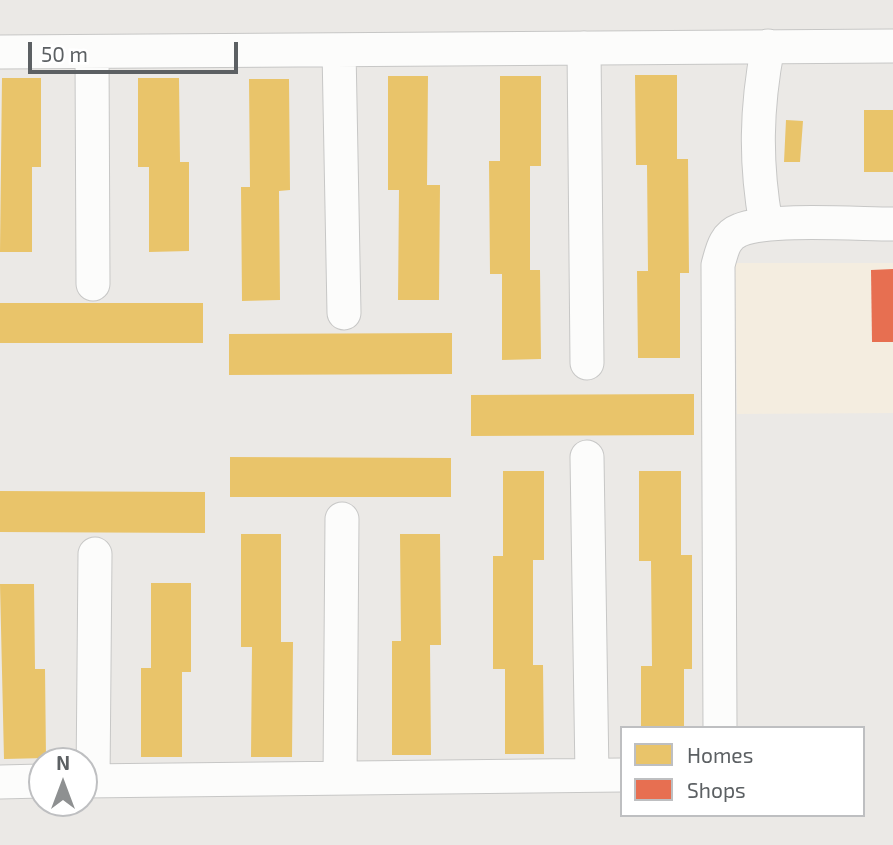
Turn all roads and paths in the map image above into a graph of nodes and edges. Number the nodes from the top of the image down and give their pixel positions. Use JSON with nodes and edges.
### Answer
{"nodes":[{"id":1,"x":768,"y":46,"type":"junction"},
{"id":2,"x":893,"y":46,"type":"edge"},
{"id":3,"x":584,"y":48,"type":"junction"},
{"id":4,"x":339,"y":50,"type":"junction"},
{"id":5,"x":0,"y":52,"type":"edge"},
{"id":6,"x":92,"y":52,"type":"junction"},
{"id":7,"x":893,"y":224,"type":"edge"},
{"id":8,"x":766,"y":225,"type":"junction"},
{"id":9,"x":93,"y":284,"type":"dead end"},
{"id":10,"x":344,"y":313,"type":"dead end"},
{"id":11,"x":587,"y":363,"type":"dead end"},
{"id":12,"x":587,"y":457,"type":"dead end"},
{"id":13,"x":342,"y":519,"type":"dead end"},
{"id":14,"x":95,"y":554,"type":"dead end"},
{"id":15,"x":720,"y":726,"type":"edge"},
{"id":16,"x":90,"y":747,"type":"edge"},
{"id":17,"x":607,"y":775,"type":"edge"},
{"id":18,"x":340,"y":778,"type":"junction"},
{"id":19,"x":28,"y":781,"type":"edge"},
{"id":20,"x":98,"y":781,"type":"edge"},
{"id":21,"x":0,"y":782,"type":"edge"}],
"edges":[{"from":1,"to":2,"type":"lane"},
{"from":1,"to":3,"type":"lane"},
{"from":1,"to":8,"type":"lane"},
{"from":3,"to":4,"type":"lane"},
{"from":3,"to":11,"type":"lane"},
{"from":4,"to":6,"type":"lane"},
{"from":4,"to":10,"type":"lane"},
{"from":5,"to":6,"type":"lane"},
{"from":6,"to":9,"type":"lane"},
{"from":7,"to":8,"type":"lane"},
{"from":8,"to":15,"type":"lane"},
{"from":12,"to":17,"type":"lane"},
{"from":13,"to":18,"type":"lane"},
{"from":14,"to":16,"type":"lane"},
{"from":17,"to":18,"type":"lane"},
{"from":18,"to":20,"type":"lane"},
{"from":19,"to":21,"type":"lane"}]}
